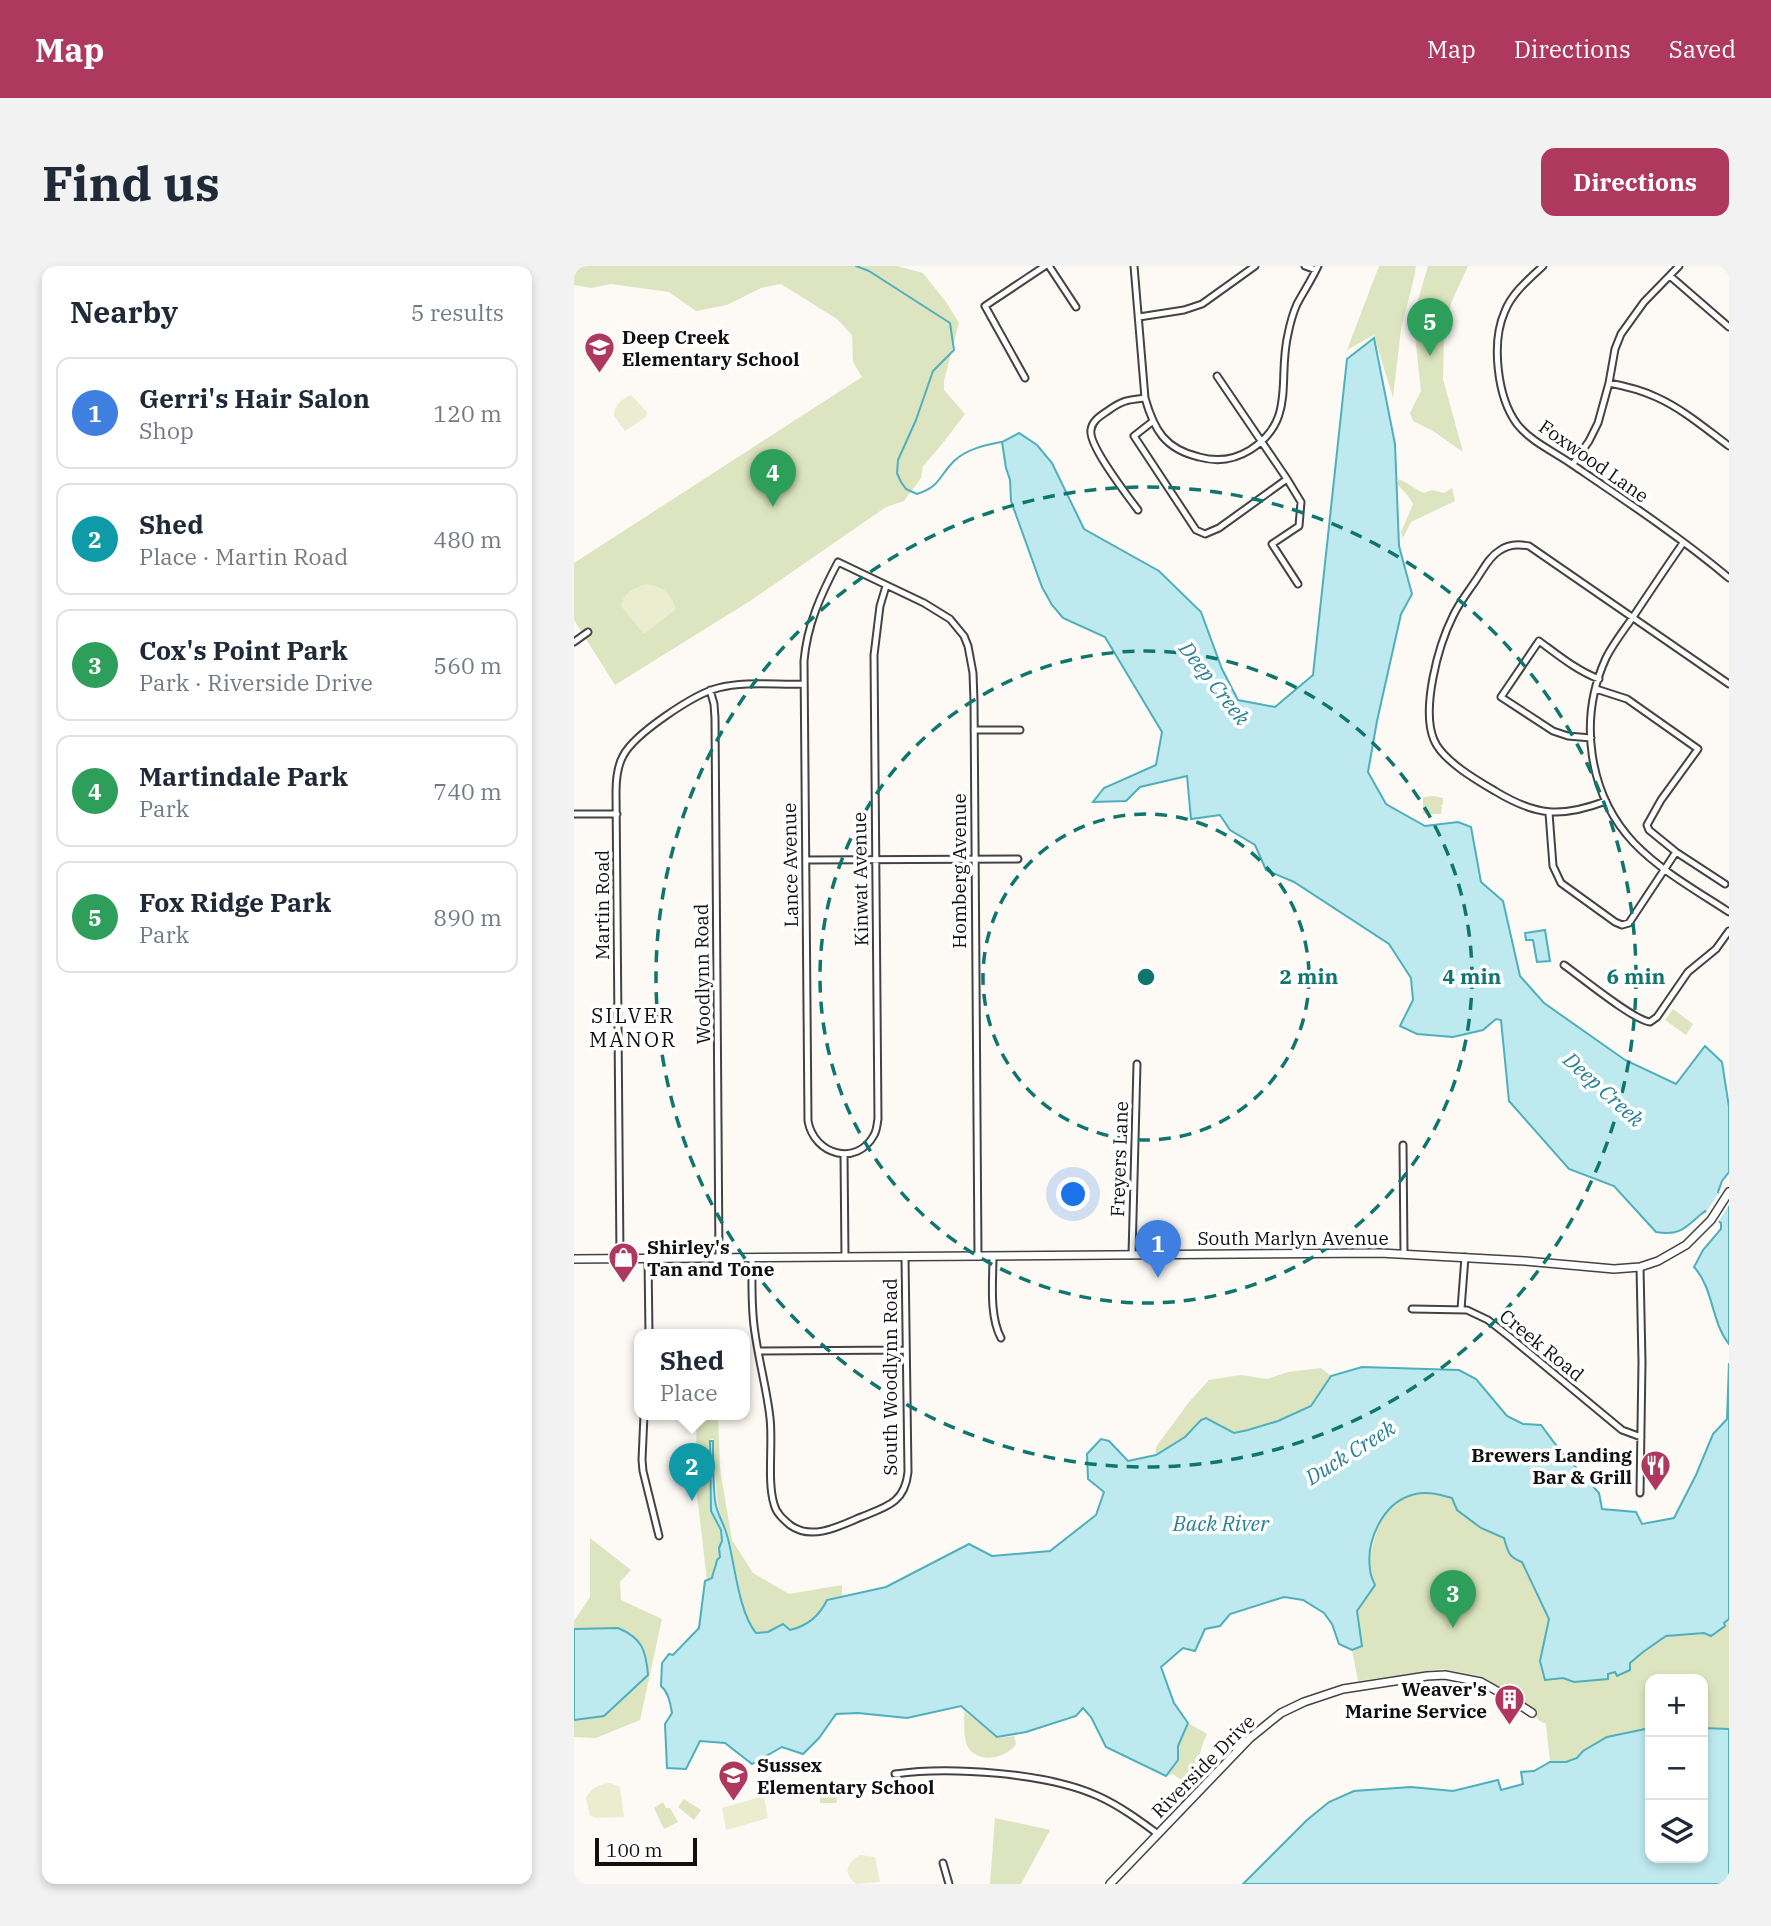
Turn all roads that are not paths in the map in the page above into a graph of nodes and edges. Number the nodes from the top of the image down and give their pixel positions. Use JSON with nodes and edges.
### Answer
{"nodes":[{"id":1,"x":1047,"y":266,"type":"edge"},
{"id":2,"x":1134,"y":266,"type":"edge"},
{"id":3,"x":1255,"y":266,"type":"edge"},
{"id":4,"x":1306,"y":266,"type":"edge"},
{"id":5,"x":1543,"y":266,"type":"edge"},
{"id":6,"x":1679,"y":266,"type":"edge"},
{"id":7,"x":1317,"y":268,"type":"edge"},
{"id":8,"x":1670,"y":276,"type":"junction"},
{"id":9,"x":1076,"y":307,"type":"dead end"},
{"id":10,"x":1139,"y":317,"type":"junction"},
{"id":11,"x":1729,"y":327,"type":"edge"},
{"id":12,"x":1217,"y":376,"type":"dead end"},
{"id":13,"x":1025,"y":378,"type":"dead end"},
{"id":14,"x":1609,"y":383,"type":"junction"},
{"id":15,"x":1145,"y":398,"type":"junction"},
{"id":16,"x":1152,"y":422,"type":"junction"},
{"id":17,"x":1262,"y":441,"type":"junction"},
{"id":18,"x":1729,"y":446,"type":"edge"},
{"id":19,"x":1573,"y":464,"type":"junction"},
{"id":20,"x":1287,"y":479,"type":"junction"},
{"id":21,"x":1138,"y":510,"type":"dead end"},
{"id":22,"x":1683,"y":543,"type":"junction"},
{"id":23,"x":838,"y":562,"type":"joint"},
{"id":24,"x":1729,"y":578,"type":"edge"},
{"id":25,"x":1297,"y":584,"type":"dead end"},
{"id":26,"x":886,"y":586,"type":"junction"},
{"id":27,"x":1633,"y":617,"type":"junction"},
{"id":28,"x":588,"y":632,"type":"dead end"},
{"id":29,"x":574,"y":642,"type":"edge"},
{"id":30,"x":1599,"y":679,"type":"junction"},
{"id":31,"x":804,"y":684,"type":"junction"},
{"id":32,"x":1729,"y":684,"type":"edge"},
{"id":33,"x":1596,"y":689,"type":"junction"},
{"id":34,"x":710,"y":690,"type":"junction"},
{"id":35,"x":974,"y":730,"type":"junction"},
{"id":36,"x":1020,"y":730,"type":"dead end"},
{"id":37,"x":1591,"y":738,"type":"junction"},
{"id":38,"x":1606,"y":801,"type":"junction"},
{"id":39,"x":1549,"y":813,"type":"junction"},
{"id":40,"x":574,"y":814,"type":"edge"},
{"id":41,"x":617,"y":814,"type":"junction"},
{"id":42,"x":1676,"y":852,"type":"junction"},
{"id":43,"x":975,"y":859,"type":"junction"},
{"id":44,"x":1018,"y":859,"type":"dead end"},
{"id":45,"x":806,"y":860,"type":"junction"},
{"id":46,"x":876,"y":860,"type":"junction"},
{"id":47,"x":1666,"y":869,"type":"junction"},
{"id":48,"x":1725,"y":884,"type":"dead end"},
{"id":49,"x":1729,"y":912,"type":"edge"},
{"id":50,"x":1729,"y":931,"type":"edge"},
{"id":51,"x":1564,"y":965,"type":"dead end"},
{"id":52,"x":1137,"y":1064,"type":"dead end"},
{"id":53,"x":1403,"y":1145,"type":"dead end"},
{"id":54,"x":844,"y":1154,"type":"junction"},
{"id":55,"x":1728,"y":1193,"type":"edge"},
{"id":56,"x":1404,"y":1254,"type":"junction"},
{"id":57,"x":1132,"y":1255,"type":"junction"},
{"id":58,"x":978,"y":1256,"type":"junction"},
{"id":59,"x":993,"y":1256,"type":"junction"},
{"id":60,"x":845,"y":1257,"type":"junction"},
{"id":61,"x":905,"y":1257,"type":"junction"},
{"id":62,"x":1465,"y":1257,"type":"junction"},
{"id":63,"x":648,"y":1258,"type":"junction"},
{"id":64,"x":719,"y":1258,"type":"junction"},
{"id":65,"x":752,"y":1258,"type":"junction"},
{"id":66,"x":574,"y":1259,"type":"edge"},
{"id":67,"x":620,"y":1259,"type":"junction"},
{"id":68,"x":1640,"y":1267,"type":"junction"},
{"id":69,"x":1412,"y":1309,"type":"dead end"},
{"id":70,"x":1461,"y":1309,"type":"junction"},
{"id":71,"x":649,"y":1329,"type":"edge"},
{"id":72,"x":1001,"y":1338,"type":"dead end"},
{"id":73,"x":906,"y":1350,"type":"junction"},
{"id":74,"x":759,"y":1351,"type":"junction"},
{"id":75,"x":644,"y":1420,"type":"edge"},
{"id":76,"x":1641,"y":1437,"type":"junction"},
{"id":77,"x":1640,"y":1493,"type":"dead end"},
{"id":78,"x":659,"y":1536,"type":"dead end"},
{"id":79,"x":1532,"y":1713,"type":"dead end"},
{"id":80,"x":895,"y":1774,"type":"dead end"},
{"id":81,"x":1158,"y":1834,"type":"junction"},
{"id":82,"x":943,"y":1863,"type":"dead end"},
{"id":83,"x":949,"y":1884,"type":"edge"},
{"id":84,"x":1110,"y":1884,"type":"edge"}],
"edges":[{"from":1,"to":9,"type":"street"},
{"from":1,"to":13,"type":"street"},
{"from":2,"to":10,"type":"street"},
{"from":3,"to":10,"type":"street"},
{"from":4,"to":7,"type":"street"},
{"from":5,"to":19,"type":"street","name":"Foxwood Lane"},
{"from":6,"to":8,"type":"street"},
{"from":7,"to":17,"type":"street"},
{"from":8,"to":11,"type":"street"},
{"from":8,"to":14,"type":"street"},
{"from":10,"to":15,"type":"street"},
{"from":12,"to":17,"type":"street"},
{"from":14,"to":18,"type":"street"},
{"from":14,"to":19,"type":"street"},
{"from":15,"to":16,"type":"street"},
{"from":15,"to":21,"type":"street"},
{"from":16,"to":17,"type":"street"},
{"from":16,"to":20,"type":"street"},
{"from":17,"to":20,"type":"street"},
{"from":19,"to":22,"type":"street","name":"Foxwood Lane"},
{"from":20,"to":25,"type":"street"},
{"from":22,"to":24,"type":"street","name":"Foxwood Lane"},
{"from":22,"to":27,"type":"street"},
{"from":23,"to":26,"type":"street","name":"Homberg Avenue"},
{"from":23,"to":31,"type":"street","name":"Lance Avenue"},
{"from":26,"to":35,"type":"street","name":"Homberg Avenue"},
{"from":26,"to":46,"type":"street","name":"Kinwat Avenue"},
{"from":27,"to":30,"type":"street"},
{"from":27,"to":32,"type":"street"},
{"from":27,"to":39,"type":"street"},
{"from":28,"to":29,"type":"street"},
{"from":30,"to":33,"type":"street"},
{"from":30,"to":37,"type":"street"},
{"from":31,"to":34,"type":"street","name":"Martin Road"},
{"from":31,"to":45,"type":"street","name":"Lance Avenue"},
{"from":33,"to":37,"type":"street"},
{"from":33,"to":42,"type":"street"},
{"from":34,"to":41,"type":"street","name":"Martin Road"},
{"from":34,"to":64,"type":"street","name":"Woodlynn Road"},
{"from":35,"to":36,"type":"street"},
{"from":35,"to":43,"type":"street","name":"Homberg Avenue"},
{"from":37,"to":38,"type":"street"},
{"from":38,"to":39,"type":"street"},
{"from":38,"to":47,"type":"street"},
{"from":39,"to":47,"type":"street"},
{"from":40,"to":41,"type":"street"},
{"from":41,"to":67,"type":"street","name":"Martin Road"},
{"from":42,"to":47,"type":"street"},
{"from":42,"to":48,"type":"street"},
{"from":43,"to":44,"type":"street"},
{"from":43,"to":46,"type":"street"},
{"from":43,"to":58,"type":"street","name":"Homberg Avenue"},
{"from":45,"to":46,"type":"street"},
{"from":45,"to":54,"type":"street","name":"Lance Avenue"},
{"from":46,"to":54,"type":"street","name":"Kinwat Avenue"},
{"from":47,"to":49,"type":"street"},
{"from":50,"to":51,"type":"street"},
{"from":52,"to":57,"type":"street","name":"Freyers Lane"},
{"from":53,"to":56,"type":"street"},
{"from":54,"to":60,"type":"street"},
{"from":55,"to":68,"type":"street","name":"South Marlyn Avenue"},
{"from":56,"to":57,"type":"street","name":"South Marlyn Avenue"},
{"from":56,"to":62,"type":"street","name":"South Marlyn Avenue"},
{"from":57,"to":59,"type":"street","name":"South Marlyn Avenue"},
{"from":58,"to":59,"type":"street","name":"South Marlyn Avenue"},
{"from":58,"to":61,"type":"street","name":"South Marlyn Avenue"},
{"from":59,"to":72,"type":"street"},
{"from":60,"to":61,"type":"street","name":"South Marlyn Avenue"},
{"from":60,"to":65,"type":"street","name":"South Marlyn Avenue"},
{"from":61,"to":73,"type":"street","name":"South Woodlynn Road"},
{"from":62,"to":68,"type":"street","name":"South Marlyn Avenue"},
{"from":62,"to":70,"type":"street"},
{"from":63,"to":64,"type":"street","name":"South Marlyn Avenue"},
{"from":63,"to":67,"type":"street","name":"South Marlyn Avenue"},
{"from":63,"to":71,"type":"street"},
{"from":64,"to":65,"type":"street","name":"South Marlyn Avenue"},
{"from":65,"to":74,"type":"street"},
{"from":66,"to":67,"type":"street","name":"South Marlyn Avenue"},
{"from":68,"to":76,"type":"street"},
{"from":69,"to":70,"type":"street","name":"Creek Road"},
{"from":70,"to":76,"type":"street","name":"Creek Road"},
{"from":73,"to":74,"type":"street"},
{"from":73,"to":74,"type":"street","name":"South Woodlynn Road"},
{"from":75,"to":78,"type":"street"},
{"from":76,"to":77,"type":"street"},
{"from":79,"to":81,"type":"street","name":"Riverside Drive"},
{"from":80,"to":81,"type":"street"},
{"from":81,"to":84,"type":"street","name":"Riverside Drive"},
{"from":82,"to":83,"type":"street"}]}
